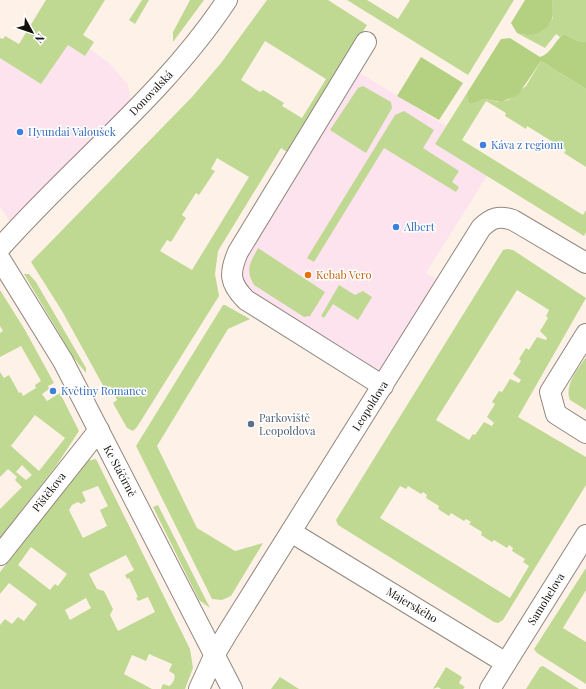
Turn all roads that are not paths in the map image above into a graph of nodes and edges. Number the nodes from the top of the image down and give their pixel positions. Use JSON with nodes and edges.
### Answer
{"nodes":[{"id":1,"x":227,"y":0,"type":"edge"},
{"id":2,"x":366,"y":42,"type":"dead end"},
{"id":3,"x":0,"y":248,"type":"edge"},
{"id":4,"x":0,"y":258,"type":"edge"},
{"id":5,"x":586,"y":263,"type":"edge"},
{"id":6,"x":586,"y":334,"type":"edge"},
{"id":7,"x":383,"y":386,"type":"junction"},
{"id":8,"x":99,"y":430,"type":"junction"},
{"id":9,"x":586,"y":433,"type":"edge"},
{"id":10,"x":291,"y":532,"type":"junction"},
{"id":11,"x":586,"y":535,"type":"edge"},
{"id":12,"x":0,"y":555,"type":"edge"},
{"id":13,"x":215,"y":654,"type":"junction"},
{"id":14,"x":506,"y":663,"type":"junction"},
{"id":15,"x":199,"y":689,"type":"edge"},
{"id":16,"x":232,"y":689,"type":"edge"},
{"id":17,"x":490,"y":689,"type":"edge"}],
"edges":[{"from":1,"to":3,"type":"street","name":"Donovalská"},
{"from":2,"to":7,"type":"street"},
{"from":4,"to":8,"type":"street","name":"Ke Stáčírně"},
{"from":5,"to":7,"type":"street","name":"Leopoldova"},
{"from":6,"to":9,"type":"street"},
{"from":7,"to":10,"type":"street","name":"Leopoldova"},
{"from":8,"to":12,"type":"street","name":"Pištěkova"},
{"from":8,"to":13,"type":"street","name":"Ke Stáčírně"},
{"from":10,"to":13,"type":"street","name":"Leopoldova"},
{"from":10,"to":14,"type":"street","name":"Majerského"},
{"from":11,"to":14,"type":"street","name":"Samohelova"},
{"from":13,"to":15,"type":"street","name":"Leopoldova"},
{"from":13,"to":16,"type":"street","name":"Ke Stáčírně"},
{"from":14,"to":17,"type":"street"}]}
